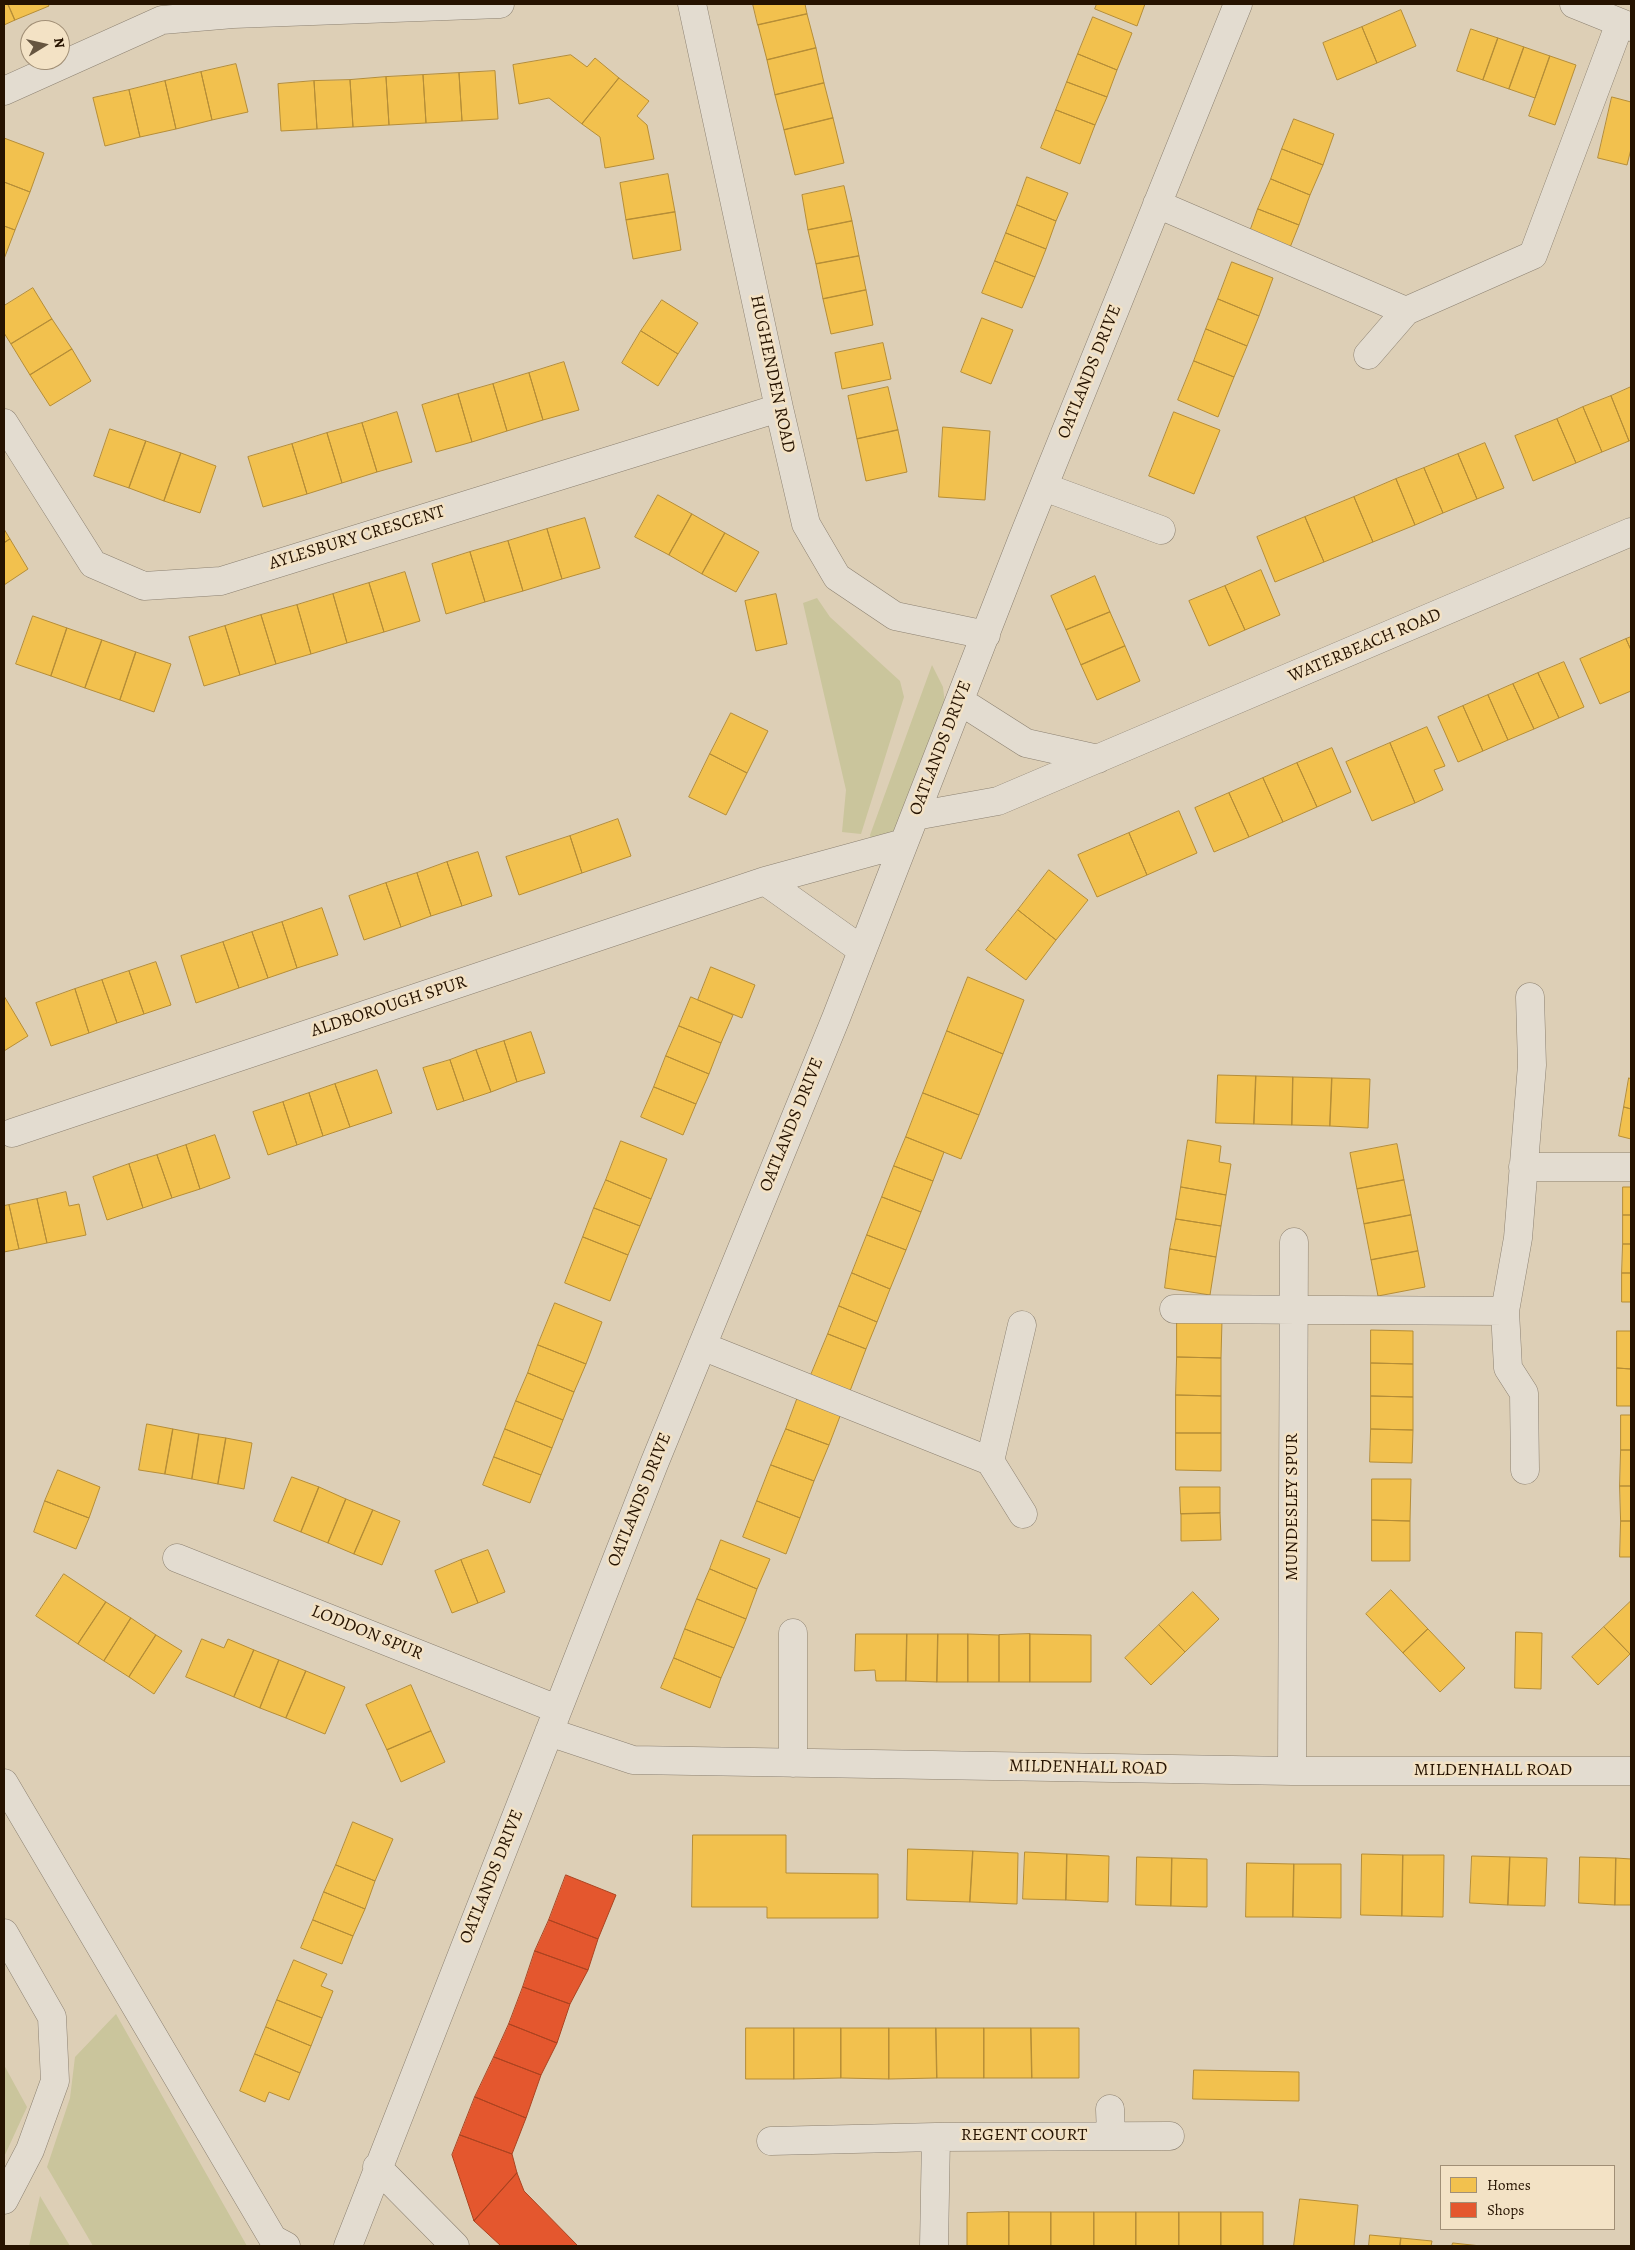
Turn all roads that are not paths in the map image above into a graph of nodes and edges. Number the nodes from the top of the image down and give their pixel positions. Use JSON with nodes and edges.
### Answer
{"nodes":[{"id":1,"x":500,"y":4,"type":"edge"},
{"id":2,"x":692,"y":4,"type":"edge"},
{"id":3,"x":1238,"y":4,"type":"edge"},
{"id":4,"x":1574,"y":4,"type":"edge"},
{"id":5,"x":1626,"y":25,"type":"edge"},
{"id":6,"x":4,"y":91,"type":"edge"},
{"id":7,"x":1157,"y":204,"type":"junction"},
{"id":8,"x":1406,"y":311,"type":"junction"},
{"id":9,"x":1368,"y":355,"type":"dead end"},
{"id":10,"x":779,"y":408,"type":"junction"},
{"id":11,"x":4,"y":423,"type":"edge"},
{"id":12,"x":1044,"y":487,"type":"junction"},
{"id":13,"x":1161,"y":530,"type":"dead end"},
{"id":14,"x":1631,"y":532,"type":"edge"},
{"id":15,"x":986,"y":635,"type":"junction"},
{"id":16,"x":960,"y":701,"type":"junction"},
{"id":17,"x":1098,"y":759,"type":"junction"},
{"id":18,"x":915,"y":816,"type":"junction"},
{"id":19,"x":904,"y":843,"type":"junction"},
{"id":20,"x":765,"y":881,"type":"junction"},
{"id":21,"x":862,"y":950,"type":"junction"},
{"id":22,"x":1530,"y":997,"type":"dead end"},
{"id":23,"x":12,"y":1133,"type":"dead end"},
{"id":24,"x":1523,"y":1167,"type":"junction"},
{"id":25,"x":1631,"y":1167,"type":"edge"},
{"id":26,"x":1294,"y":1242,"type":"dead end"},
{"id":27,"x":1174,"y":1309,"type":"dead end"},
{"id":28,"x":1293,"y":1310,"type":"junction"},
{"id":29,"x":1505,"y":1311,"type":"junction"},
{"id":30,"x":1022,"y":1325,"type":"dead end"},
{"id":31,"x":702,"y":1346,"type":"junction"},
{"id":32,"x":990,"y":1461,"type":"junction"},
{"id":33,"x":1524,"y":1470,"type":"dead end"},
{"id":34,"x":1023,"y":1514,"type":"dead end"},
{"id":35,"x":176,"y":1558,"type":"dead end"},
{"id":36,"x":792,"y":1633,"type":"dead end"},
{"id":37,"x":553,"y":1720,"type":"junction"},
{"id":38,"x":793,"y":1763,"type":"junction"},
{"id":39,"x":1292,"y":1771,"type":"junction"},
{"id":40,"x":1631,"y":1772,"type":"edge"},
{"id":41,"x":4,"y":1783,"type":"edge"},
{"id":42,"x":4,"y":1932,"type":"edge"},
{"id":43,"x":1110,"y":2109,"type":"dead end"},
{"id":44,"x":1111,"y":2136,"type":"junction"},
{"id":45,"x":1170,"y":2136,"type":"dead end"},
{"id":46,"x":936,"y":2137,"type":"junction"},
{"id":47,"x":771,"y":2141,"type":"dead end"},
{"id":48,"x":377,"y":2167,"type":"junction"},
{"id":49,"x":4,"y":2200,"type":"edge"},
{"id":50,"x":286,"y":2246,"type":"edge"},
{"id":51,"x":348,"y":2246,"type":"edge"},
{"id":52,"x":455,"y":2246,"type":"edge"},
{"id":53,"x":934,"y":2246,"type":"edge"}],
"edges":[{"from":1,"to":6,"type":"street"},
{"from":2,"to":10,"type":"street","name":"HUGHENDEN ROAD"},
{"from":3,"to":7,"type":"street","name":"OATLANDS DRIVE"},
{"from":4,"to":5,"type":"street"},
{"from":5,"to":8,"type":"street"},
{"from":7,"to":8,"type":"street"},
{"from":7,"to":12,"type":"street","name":"OATLANDS DRIVE"},
{"from":8,"to":9,"type":"street"},
{"from":10,"to":11,"type":"street","name":"AYLESBURY CRESCENT"},
{"from":10,"to":15,"type":"street","name":"HUGHENDEN ROAD"},
{"from":12,"to":13,"type":"street"},
{"from":12,"to":15,"type":"street","name":"OATLANDS DRIVE"},
{"from":14,"to":17,"type":"street","name":"WATERBEACH ROAD"},
{"from":15,"to":16,"type":"street","name":"OATLANDS DRIVE"},
{"from":16,"to":17,"type":"street"},
{"from":16,"to":18,"type":"street","name":"OATLANDS DRIVE"},
{"from":17,"to":18,"type":"street","name":"WATERBEACH ROAD"},
{"from":18,"to":19,"type":"street","name":"OATLANDS DRIVE"},
{"from":19,"to":20,"type":"street","name":"ALDBOROUGH SPUR"},
{"from":19,"to":21,"type":"street","name":"OATLANDS DRIVE"},
{"from":20,"to":21,"type":"street"},
{"from":20,"to":23,"type":"street","name":"ALDBOROUGH SPUR"},
{"from":21,"to":31,"type":"street","name":"OATLANDS DRIVE"},
{"from":22,"to":24,"type":"street"},
{"from":24,"to":25,"type":"street"},
{"from":24,"to":29,"type":"street"},
{"from":26,"to":28,"type":"street","name":"MUNDESLEY SPUR"},
{"from":27,"to":28,"type":"street"},
{"from":28,"to":29,"type":"street"},
{"from":28,"to":39,"type":"street","name":"MUNDESLEY SPUR"},
{"from":29,"to":33,"type":"street"},
{"from":30,"to":32,"type":"street"},
{"from":31,"to":32,"type":"street"},
{"from":31,"to":37,"type":"street","name":"OATLANDS DRIVE"},
{"from":32,"to":34,"type":"street"},
{"from":35,"to":37,"type":"street","name":"LODDON SPUR"},
{"from":36,"to":38,"type":"street"},
{"from":37,"to":38,"type":"street","name":"MILDENHALL ROAD"},
{"from":37,"to":48,"type":"street","name":"OATLANDS DRIVE"},
{"from":38,"to":39,"type":"street","name":"MILDENHALL ROAD"},
{"from":39,"to":40,"type":"street","name":"MILDENHALL ROAD"},
{"from":41,"to":50,"type":"street"},
{"from":42,"to":49,"type":"street"},
{"from":43,"to":44,"type":"street","name":"REGENT COURT"},
{"from":44,"to":45,"type":"street","name":"REGENT COURT"},
{"from":44,"to":46,"type":"street","name":"REGENT COURT"},
{"from":46,"to":47,"type":"street","name":"REGENT COURT"},
{"from":46,"to":53,"type":"street","name":"REGENT COURT"},
{"from":48,"to":51,"type":"street","name":"OATLANDS DRIVE"},
{"from":48,"to":52,"type":"street"}]}
